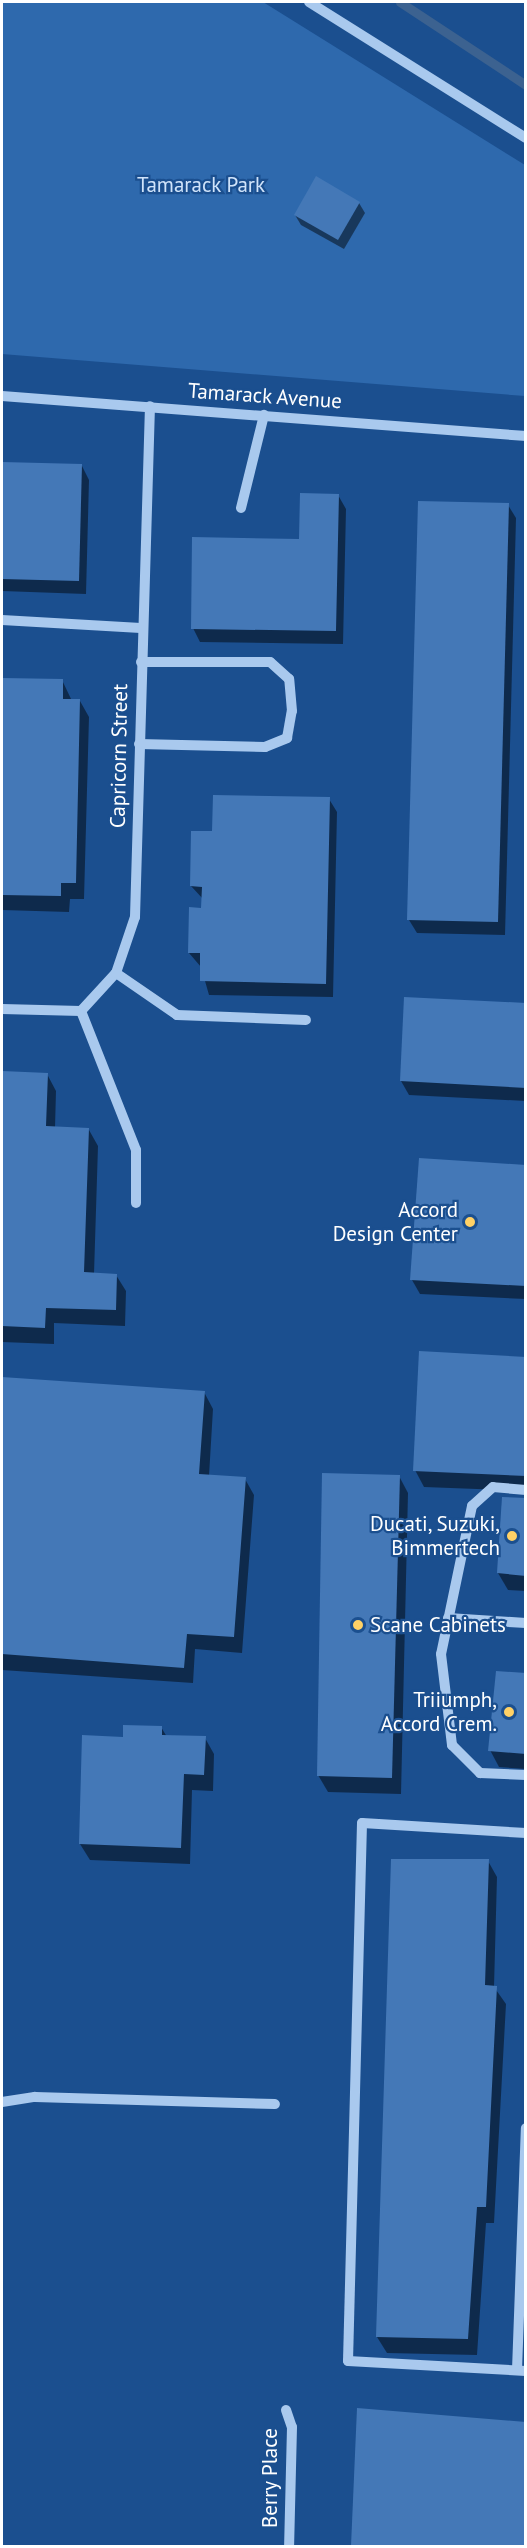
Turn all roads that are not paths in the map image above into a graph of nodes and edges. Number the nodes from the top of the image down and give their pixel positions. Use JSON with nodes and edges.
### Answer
{"nodes":[{"id":1,"x":309,"y":2,"type":"edge"},
{"id":2,"x":525,"y":138,"type":"edge"},
{"id":3,"x":2,"y":396,"type":"edge"},
{"id":4,"x":150,"y":406,"type":"junction"},
{"id":5,"x":264,"y":415,"type":"junction"},
{"id":6,"x":525,"y":436,"type":"edge"},
{"id":7,"x":241,"y":508,"type":"dead end"},
{"id":8,"x":2,"y":620,"type":"edge"},
{"id":9,"x":141,"y":628,"type":"junction"},
{"id":10,"x":141,"y":662,"type":"junction"},
{"id":11,"x":139,"y":744,"type":"junction"},
{"id":12,"x":116,"y":973,"type":"junction"},
{"id":13,"x":2,"y":1009,"type":"edge"},
{"id":14,"x":81,"y":1011,"type":"junction"},
{"id":15,"x":306,"y":1020,"type":"dead end"},
{"id":16,"x":136,"y":1203,"type":"dead end"},
{"id":17,"x":525,"y":1490,"type":"edge"},
{"id":18,"x":448,"y":1618,"type":"junction"},
{"id":19,"x":525,"y":1623,"type":"edge"},
{"id":20,"x":525,"y":1775,"type":"edge"},
{"id":21,"x":525,"y":1833,"type":"edge"},
{"id":22,"x":2,"y":2102,"type":"edge"},
{"id":23,"x":275,"y":2104,"type":"dead end"},
{"id":24,"x":525,"y":2128,"type":"edge"},
{"id":25,"x":525,"y":2144,"type":"edge"},
{"id":26,"x":521,"y":2371,"type":"edge"},
{"id":27,"x":286,"y":2410,"type":"dead end"},
{"id":28,"x":290,"y":2547,"type":"edge"}],
"edges":[{"from":1,"to":2,"type":"street"},
{"from":3,"to":4,"type":"street","name":"Tamarack Avenue"},
{"from":4,"to":5,"type":"street","name":"Tamarack Avenue"},
{"from":4,"to":9,"type":"street","name":"Capricorn Street"},
{"from":5,"to":6,"type":"street","name":"Tamarack Avenue"},
{"from":5,"to":7,"type":"street"},
{"from":8,"to":9,"type":"street"},
{"from":9,"to":10,"type":"street","name":"Capricorn Street"},
{"from":10,"to":11,"type":"street","name":"Capricorn Street"},
{"from":10,"to":11,"type":"street"},
{"from":11,"to":12,"type":"street","name":"Capricorn Street"},
{"from":12,"to":14,"type":"street","name":"Capricorn Street"},
{"from":12,"to":15,"type":"street"},
{"from":13,"to":14,"type":"street"},
{"from":14,"to":16,"type":"street"},
{"from":17,"to":18,"type":"street"},
{"from":18,"to":19,"type":"street"},
{"from":18,"to":20,"type":"street"},
{"from":21,"to":26,"type":"street"},
{"from":22,"to":23,"type":"street"},
{"from":24,"to":25,"type":"street"},
{"from":25,"to":26,"type":"street"},
{"from":27,"to":28,"type":"street","name":"Berry Place"}]}
